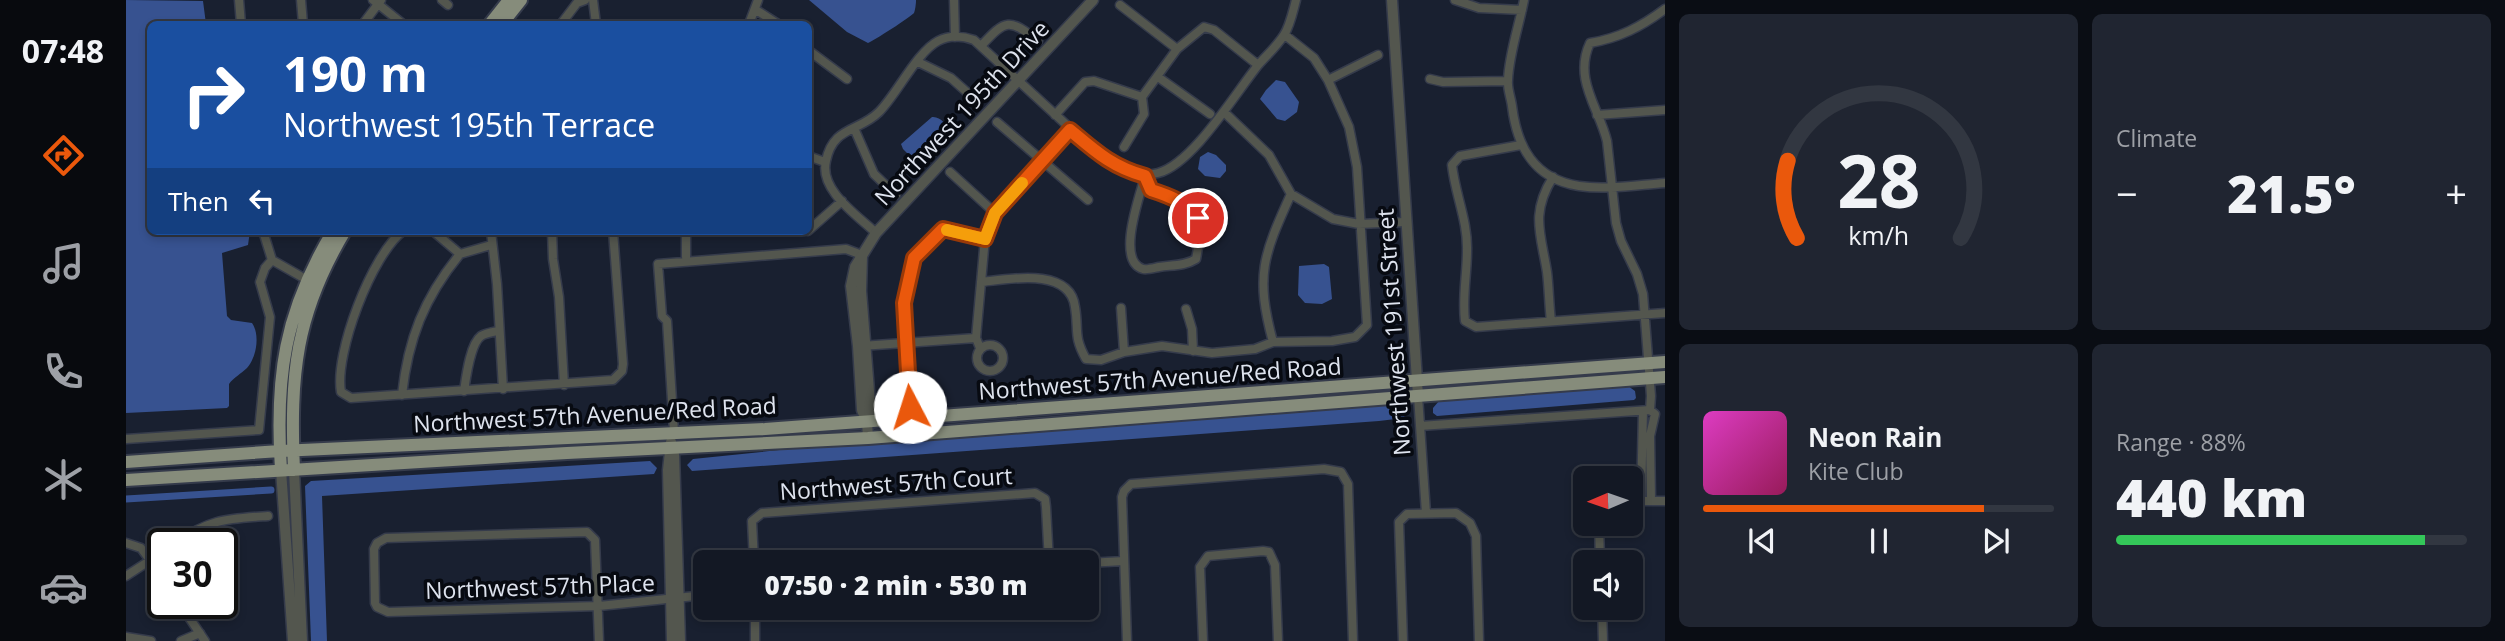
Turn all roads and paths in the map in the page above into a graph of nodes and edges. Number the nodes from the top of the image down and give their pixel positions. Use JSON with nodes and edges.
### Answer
{"nodes":[{"id":1,"x":239,"y":0,"type":"edge"},
{"id":2,"x":301,"y":0,"type":"edge"},
{"id":3,"x":509,"y":0,"type":"edge"},
{"id":4,"x":521,"y":0,"type":"edge"},
{"id":5,"x":585,"y":0,"type":"edge"},
{"id":6,"x":593,"y":0,"type":"edge"},
{"id":7,"x":758,"y":0,"type":"edge"},
{"id":8,"x":954,"y":0,"type":"edge"},
{"id":9,"x":1093,"y":0,"type":"edge"},
{"id":10,"x":1296,"y":0,"type":"edge"},
{"id":11,"x":1392,"y":0,"type":"edge"},
{"id":12,"x":1455,"y":0,"type":"edge"},
{"id":13,"x":1524,"y":0,"type":"edge"},
{"id":14,"x":1661,"y":0,"type":"edge"},
{"id":15,"x":377,"y":2,"type":"edge"},
{"id":16,"x":1120,"y":5,"type":"dead end"},
{"id":17,"x":1665,"y":8,"type":"edge"},
{"id":18,"x":755,"y":10,"type":"junction"},
{"id":19,"x":1522,"y":10,"type":"junction"},
{"id":20,"x":241,"y":21,"type":"edge"},
{"id":21,"x":303,"y":21,"type":"edge"},
{"id":22,"x":365,"y":21,"type":"edge"},
{"id":23,"x":399,"y":21,"type":"edge"},
{"id":24,"x":492,"y":21,"type":"edge"},
{"id":25,"x":504,"y":21,"type":"edge"},
{"id":26,"x":563,"y":21,"type":"edge"},
{"id":27,"x":596,"y":21,"type":"edge"},
{"id":28,"x":750,"y":21,"type":"edge"},
{"id":29,"x":773,"y":21,"type":"edge"},
{"id":30,"x":1285,"y":35,"type":"junction"},
{"id":31,"x":955,"y":37,"type":"junction"},
{"id":32,"x":1038,"y":41,"type":"dead end"},
{"id":33,"x":981,"y":46,"type":"junction"},
{"id":34,"x":1177,"y":49,"type":"junction"},
{"id":35,"x":812,"y":53,"type":"edge"},
{"id":36,"x":1378,"y":55,"type":"dead end"},
{"id":37,"x":918,"y":62,"type":"junction"},
{"id":38,"x":1258,"y":65,"type":"junction"},
{"id":39,"x":1158,"y":77,"type":"junction"},
{"id":40,"x":847,"y":79,"type":"dead end"},
{"id":41,"x":1430,"y":79,"type":"dead end"},
{"id":42,"x":1328,"y":80,"type":"junction"},
{"id":43,"x":1018,"y":81,"type":"junction"},
{"id":44,"x":1508,"y":81,"type":"junction"},
{"id":45,"x":1142,"y":97,"type":"junction"},
{"id":46,"x":978,"y":102,"type":"dead end"},
{"id":47,"x":1665,"y":110,"type":"edge"},
{"id":48,"x":1224,"y":112,"type":"junction"},
{"id":49,"x":1210,"y":114,"type":"dead end"},
{"id":50,"x":1055,"y":115,"type":"junction"},
{"id":51,"x":1597,"y":115,"type":"junction"},
{"id":52,"x":998,"y":122,"type":"dead end"},
{"id":53,"x":854,"y":128,"type":"junction"},
{"id":54,"x":1070,"y":130,"type":"junction"},
{"id":55,"x":1521,"y":145,"type":"junction"},
{"id":56,"x":1124,"y":147,"type":"dead end"},
{"id":57,"x":812,"y":157,"type":"edge"},
{"id":58,"x":1043,"y":160,"type":"junction"},
{"id":59,"x":825,"y":162,"type":"junction"},
{"id":60,"x":950,"y":172,"type":"dead end"},
{"id":61,"x":1145,"y":176,"type":"junction"},
{"id":62,"x":1553,"y":177,"type":"junction"},
{"id":63,"x":1665,"y":183,"type":"edge"},
{"id":64,"x":1612,"y":186,"type":"junction"},
{"id":65,"x":1291,"y":194,"type":"junction"},
{"id":66,"x":896,"y":195,"type":"dead end"},
{"id":67,"x":1088,"y":200,"type":"dead end"},
{"id":68,"x":842,"y":201,"type":"junction"},
{"id":69,"x":995,"y":213,"type":"junction"},
{"id":70,"x":1405,"y":222,"type":"junction"},
{"id":71,"x":1359,"y":224,"type":"junction"},
{"id":72,"x":812,"y":227,"type":"edge"},
{"id":73,"x":876,"y":233,"type":"junction"},
{"id":74,"x":264,"y":235,"type":"edge"},
{"id":75,"x":331,"y":235,"type":"edge"},
{"id":76,"x":342,"y":235,"type":"edge"},
{"id":77,"x":400,"y":235,"type":"edge"},
{"id":78,"x":438,"y":235,"type":"edge"},
{"id":79,"x":491,"y":235,"type":"edge"},
{"id":80,"x":552,"y":235,"type":"edge"},
{"id":81,"x":613,"y":235,"type":"edge"},
{"id":82,"x":686,"y":235,"type":"edge"},
{"id":83,"x":804,"y":235,"type":"edge"},
{"id":84,"x":801,"y":238,"type":"dead end"},
{"id":85,"x":985,"y":239,"type":"junction"},
{"id":86,"x":491,"y":245,"type":"junction"},
{"id":87,"x":460,"y":254,"type":"junction"},
{"id":88,"x":862,"y":256,"type":"junction"},
{"id":89,"x":686,"y":257,"type":"dead end"},
{"id":90,"x":272,"y":260,"type":"junction"},
{"id":91,"x":981,"y":282,"type":"junction"},
{"id":92,"x":312,"y":283,"type":"junction"},
{"id":93,"x":1121,"y":308,"type":"dead end"},
{"id":94,"x":1186,"y":309,"type":"dead end"},
{"id":95,"x":1665,"y":313,"type":"edge"},
{"id":96,"x":1645,"y":315,"type":"junction"},
{"id":97,"x":1551,"y":321,"type":"junction"},
{"id":98,"x":498,"y":331,"type":"junction"},
{"id":99,"x":975,"y":338,"type":"junction"},
{"id":100,"x":905,"y":342,"type":"junction"},
{"id":101,"x":1273,"y":342,"type":"junction"},
{"id":102,"x":862,"y":346,"type":"junction"},
{"id":103,"x":980,"y":348,"type":"dead end"},
{"id":104,"x":1193,"y":351,"type":"junction"},
{"id":105,"x":1124,"y":352,"type":"junction"},
{"id":106,"x":1665,"y":362,"type":"edge"},
{"id":107,"x":1649,"y":363,"type":"junction"},
{"id":108,"x":1665,"y":377,"type":"edge"},
{"id":109,"x":1650,"y":378,"type":"junction"},
{"id":110,"x":1417,"y":381,"type":"junction"},
{"id":111,"x":564,"y":385,"type":"junction"},
{"id":112,"x":503,"y":389,"type":"junction"},
{"id":113,"x":464,"y":391,"type":"junction"},
{"id":114,"x":402,"y":395,"type":"junction"},
{"id":115,"x":1418,"y":396,"type":"junction"},
{"id":116,"x":910,"y":407,"type":"dead end"},
{"id":117,"x":1646,"y":411,"type":"junction"},
{"id":118,"x":867,"y":422,"type":"junction"},
{"id":119,"x":1420,"y":426,"type":"junction"},
{"id":120,"x":1665,"y":426,"type":"edge"},
{"id":121,"x":1653,"y":427,"type":"junction"},
{"id":122,"x":674,"y":432,"type":"junction"},
{"id":123,"x":868,"y":438,"type":"junction"},
{"id":124,"x":126,"y":439,"type":"edge"},
{"id":125,"x":672,"y":448,"type":"junction"},
{"id":126,"x":287,"y":450,"type":"junction"},
{"id":127,"x":126,"y":462,"type":"edge"},
{"id":128,"x":1643,"y":466,"type":"edge"},
{"id":129,"x":288,"y":470,"type":"junction"},
{"id":130,"x":126,"y":480,"type":"edge"},
{"id":131,"x":1651,"y":499,"type":"junction"},
{"id":132,"x":1643,"y":500,"type":"edge"},
{"id":133,"x":1665,"y":500,"type":"edge"},
{"id":134,"x":1426,"y":513,"type":"junction"},
{"id":135,"x":268,"y":516,"type":"dead end"},
{"id":136,"x":197,"y":528,"type":"edge"},
{"id":137,"x":126,"y":544,"type":"edge"},
{"id":138,"x":753,"y":550,"type":"edge"},
{"id":139,"x":1048,"y":550,"type":"edge"},
{"id":140,"x":147,"y":555,"type":"edge"},
{"id":141,"x":1125,"y":561,"type":"junction"},
{"id":142,"x":1099,"y":562,"type":"edge"},
{"id":143,"x":147,"y":563,"type":"edge"},
{"id":144,"x":126,"y":576,"type":"edge"},
{"id":145,"x":693,"y":598,"type":"edge"},
{"id":146,"x":674,"y":600,"type":"junction"},
{"id":147,"x":599,"y":606,"type":"junction"},
{"id":148,"x":190,"y":619,"type":"edge"},
{"id":149,"x":755,"y":620,"type":"edge"},
{"id":150,"x":1603,"y":620,"type":"edge"},
{"id":151,"x":126,"y":637,"type":"edge"},
{"id":152,"x":202,"y":637,"type":"edge"},
{"id":153,"x":151,"y":641,"type":"edge"},
{"id":154,"x":181,"y":641,"type":"edge"},
{"id":155,"x":293,"y":641,"type":"edge"},
{"id":156,"x":302,"y":641,"type":"edge"},
{"id":157,"x":599,"y":641,"type":"edge"},
{"id":158,"x":671,"y":641,"type":"edge"},
{"id":159,"x":680,"y":641,"type":"edge"},
{"id":160,"x":755,"y":641,"type":"edge"},
{"id":161,"x":1127,"y":641,"type":"edge"},
{"id":162,"x":1203,"y":641,"type":"edge"},
{"id":163,"x":1278,"y":641,"type":"edge"},
{"id":164,"x":1353,"y":641,"type":"edge"},
{"id":165,"x":1403,"y":641,"type":"edge"},
{"id":166,"x":1479,"y":641,"type":"edge"},
{"id":167,"x":1604,"y":641,"type":"edge"}],
"edges":[{"from":1,"to":20,"type":"street"},
{"from":2,"to":21,"type":"street"},
{"from":3,"to":24,"type":"main road"},
{"from":4,"to":25,"type":"main road"},
{"from":5,"to":26,"type":"street"},
{"from":6,"to":27,"type":"street"},
{"from":7,"to":18,"type":"street"},
{"from":8,"to":31,"type":"street"},
{"from":9,"to":43,"type":"street","name":"Northwest 195th Drive"},
{"from":10,"to":30,"type":"street"},
{"from":11,"to":70,"type":"street","name":"Northwest 191st Street"},
{"from":12,"to":19,"type":"street"},
{"from":13,"to":19,"type":"street"},
{"from":14,"to":17,"type":"street"},
{"from":15,"to":22,"type":"street"},
{"from":15,"to":23,"type":"street"},
{"from":16,"to":34,"type":"street"},
{"from":17,"to":51,"type":"street"},
{"from":18,"to":28,"type":"street"},
{"from":18,"to":29,"type":"street"},
{"from":19,"to":44,"type":"street"},
{"from":30,"to":38,"type":"street"},
{"from":30,"to":42,"type":"street"},
{"from":31,"to":33,"type":"street"},
{"from":31,"to":37,"type":"street"},
{"from":32,"to":33,"type":"street"},
{"from":33,"to":43,"type":"street"},
{"from":34,"to":38,"type":"street"},
{"from":34,"to":39,"type":"street"},
{"from":35,"to":40,"type":"street"},
{"from":36,"to":42,"type":"street"},
{"from":37,"to":46,"type":"street"},
{"from":37,"to":53,"type":"street"},
{"from":38,"to":48,"type":"street"},
{"from":39,"to":45,"type":"street"},
{"from":39,"to":49,"type":"street"},
{"from":41,"to":44,"type":"street"},
{"from":42,"to":71,"type":"street"},
{"from":43,"to":50,"type":"street"},
{"from":43,"to":73,"type":"street","name":"Northwest 195th Drive"},
{"from":44,"to":55,"type":"street"},
{"from":45,"to":50,"type":"street"},
{"from":45,"to":56,"type":"street"},
{"from":47,"to":51,"type":"street"},
{"from":48,"to":61,"type":"street"},
{"from":48,"to":65,"type":"street"},
{"from":50,"to":54,"type":"street"},
{"from":51,"to":64,"type":"street"},
{"from":52,"to":58,"type":"street"},
{"from":53,"to":59,"type":"street"},
{"from":53,"to":66,"type":"street"},
{"from":54,"to":58,"type":"street"},
{"from":54,"to":61,"type":"street"},
{"from":55,"to":62,"type":"street"},
{"from":55,"to":97,"type":"street"},
{"from":57,"to":59,"type":"street"},
{"from":58,"to":67,"type":"street"},
{"from":58,"to":69,"type":"street"},
{"from":59,"to":68,"type":"street"},
{"from":60,"to":69,"type":"street"},
{"from":61,"to":61,"type":"street"},
{"from":62,"to":64,"type":"street"},
{"from":62,"to":97,"type":"street"},
{"from":63,"to":64,"type":"street"},
{"from":64,"to":96,"type":"street"},
{"from":65,"to":71,"type":"street"},
{"from":65,"to":101,"type":"street"},
{"from":68,"to":72,"type":"street"},
{"from":68,"to":73,"type":"street"},
{"from":69,"to":85,"type":"street"},
{"from":70,"to":71,"type":"street"},
{"from":70,"to":110,"type":"street","name":"Northwest 191st Street"},
{"from":71,"to":101,"type":"street"},
{"from":73,"to":88,"type":"street","name":"Northwest 195th Drive"},
{"from":74,"to":90,"type":"street"},
{"from":75,"to":92,"type":"main road"},
{"from":76,"to":92,"type":"main road"},
{"from":77,"to":114,"type":"street"},
{"from":78,"to":87,"type":"street"},
{"from":79,"to":86,"type":"street"},
{"from":80,"to":111,"type":"street"},
{"from":81,"to":111,"type":"street"},
{"from":82,"to":89,"type":"street"},
{"from":83,"to":84,"type":"street"},
{"from":85,"to":91,"type":"street"},
{"from":85,"to":100,"type":"street"},
{"from":86,"to":87,"type":"street"},
{"from":86,"to":98,"type":"street"},
{"from":87,"to":114,"type":"street"},
{"from":88,"to":102,"type":"street","name":"Northwest 195th Drive"},
{"from":88,"to":122,"type":"street"},
{"from":90,"to":92,"type":"street"},
{"from":90,"to":124,"type":"street"},
{"from":91,"to":99,"type":"street"},
{"from":91,"to":105,"type":"street"},
{"from":92,"to":126,"type":"main road"},
{"from":93,"to":105,"type":"street"},
{"from":94,"to":104,"type":"street"},
{"from":95,"to":96,"type":"street"},
{"from":96,"to":97,"type":"street"},
{"from":96,"to":107,"type":"street"},
{"from":98,"to":112,"type":"street"},
{"from":98,"to":113,"type":"street"},
{"from":99,"to":100,"type":"street"},
{"from":99,"to":103,"type":"street"},
{"from":100,"to":102,"type":"street"},
{"from":100,"to":116,"type":"street"},
{"from":101,"to":104,"type":"street"},
{"from":102,"to":118,"type":"street","name":"Northwest 195th Drive"},
{"from":104,"to":105,"type":"street"},
{"from":106,"to":107,"type":"main road","name":"Northwest 57th Avenue/Red Road"},
{"from":107,"to":109,"type":"street"},
{"from":107,"to":110,"type":"main road","name":"Northwest 57th Avenue/Red Road"},
{"from":108,"to":109,"type":"main road","name":"Northwest 57th Avenue/Red Road"},
{"from":109,"to":115,"type":"main road","name":"Northwest 57th Avenue/Red Road"},
{"from":109,"to":117,"type":"street"},
{"from":110,"to":115,"type":"street","name":"Northwest 191st Street"},
{"from":110,"to":118,"type":"main road","name":"Northwest 57th Avenue/Red Road"},
{"from":111,"to":112,"type":"street"},
{"from":112,"to":113,"type":"street"},
{"from":113,"to":114,"type":"street"},
{"from":115,"to":119,"type":"street","name":"Northwest 191st Street"},
{"from":115,"to":123,"type":"main road","name":"Northwest 57th Avenue/Red Road"},
{"from":117,"to":119,"type":"street"},
{"from":117,"to":121,"type":"street"},
{"from":117,"to":128,"type":"street"},
{"from":118,"to":122,"type":"main road","name":"Northwest 57th Avenue/Red Road"},
{"from":118,"to":123,"type":"street","name":"Northwest 195th Drive"},
{"from":119,"to":134,"type":"street","name":"Northwest 191st Street"},
{"from":120,"to":121,"type":"street"},
{"from":121,"to":131,"type":"street"},
{"from":122,"to":125,"type":"street"},
{"from":122,"to":126,"type":"main road","name":"Northwest 57th Avenue/Red Road"},
{"from":123,"to":125,"type":"main road","name":"Northwest 57th Avenue/Red Road"},
{"from":125,"to":129,"type":"main road","name":"Northwest 57th Avenue/Red Road"},
{"from":125,"to":146,"type":"street"},
{"from":126,"to":127,"type":"main road","name":"Northwest 57th Avenue/Red Road"},
{"from":126,"to":129,"type":"main road"},
{"from":129,"to":130,"type":"main road","name":"Northwest 57th Avenue/Red Road"},
{"from":129,"to":155,"type":"street"},
{"from":129,"to":156,"type":"street"},
{"from":131,"to":132,"type":"street"},
{"from":131,"to":133,"type":"street"},
{"from":134,"to":165,"type":"street"},
{"from":134,"to":166,"type":"street"},
{"from":135,"to":136,"type":"street"},
{"from":137,"to":140,"type":"street"},
{"from":138,"to":139,"type":"street","name":"Northwest 57th Court"},
{"from":141,"to":142,"type":"street"},
{"from":141,"to":161,"type":"street"},
{"from":141,"to":164,"type":"street"},
{"from":143,"to":144,"type":"street"},
{"from":145,"to":146,"type":"street","name":"Northwest 57th Place"},
{"from":146,"to":147,"type":"street","name":"Northwest 57th Place"},
{"from":146,"to":158,"type":"street"},
{"from":146,"to":159,"type":"street"},
{"from":147,"to":147,"type":"street","name":"Northwest 57th Place"},
{"from":147,"to":157,"type":"street"},
{"from":148,"to":152,"type":"street"},
{"from":149,"to":160,"type":"street"},
{"from":150,"to":167,"type":"street"},
{"from":151,"to":153,"type":"street"},
{"from":152,"to":154,"type":"street"},
{"from":162,"to":163,"type":"street"}]}
